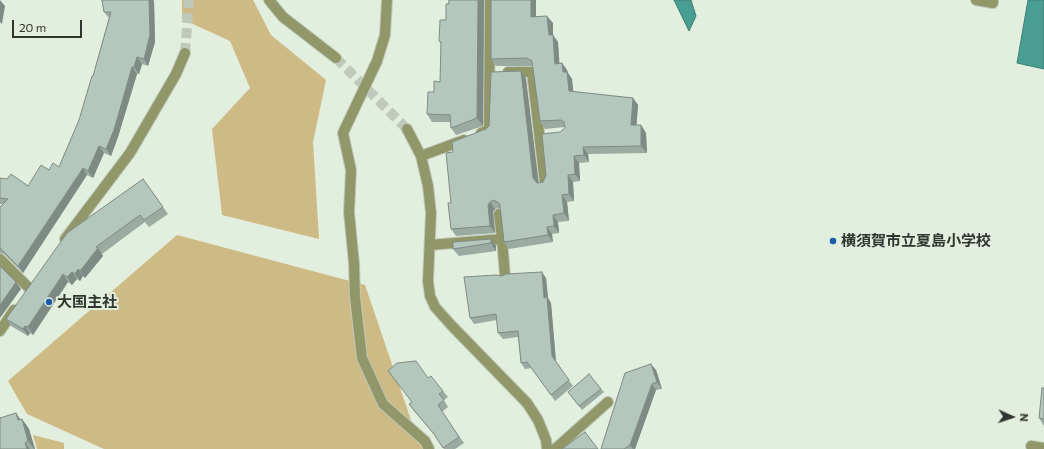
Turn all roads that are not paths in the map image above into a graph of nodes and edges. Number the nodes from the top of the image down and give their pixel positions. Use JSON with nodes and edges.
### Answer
{"nodes":[{"id":1,"x":269,"y":0,"type":"edge"},
{"id":2,"x":387,"y":0,"type":"edge"},
{"id":3,"x":490,"y":0,"type":"edge"},
{"id":4,"x":976,"y":0,"type":"edge"},
{"id":5,"x":993,"y":0,"type":"edge"},
{"id":6,"x":185,"y":53,"type":"tunnel mouth"},
{"id":7,"x":336,"y":58,"type":"tunnel mouth"},
{"id":8,"x":490,"y":73,"type":"junction"},
{"id":9,"x":407,"y":129,"type":"tunnel mouth"},
{"id":10,"x":552,"y":134,"type":"edge"},
{"id":11,"x":539,"y":136,"type":"junction"},
{"id":12,"x":421,"y":156,"type":"junction"},
{"id":13,"x":545,"y":184,"type":"edge"},
{"id":14,"x":499,"y":214,"type":"edge"},
{"id":15,"x":502,"y":239,"type":"junction"},
{"id":16,"x":430,"y":245,"type":"junction"},
{"id":17,"x":57,"y":250,"type":"edge"},
{"id":18,"x":0,"y":260,"type":"edge"},
{"id":19,"x":506,"y":276,"type":"edge"},
{"id":20,"x":0,"y":331,"type":"edge"},
{"id":21,"x":608,"y":402,"type":"dead end"},
{"id":22,"x":1031,"y":446,"type":"dead end"},
{"id":23,"x":1044,"y":448,"type":"edge"},
{"id":24,"x":429,"y":449,"type":"edge"},
{"id":25,"x":547,"y":449,"type":"edge"},
{"id":26,"x":555,"y":449,"type":"edge"}],
"edges":[{"from":1,"to":7,"type":"street"},
{"from":2,"to":24,"type":"street"},
{"from":3,"to":8,"type":"street"},
{"from":4,"to":5,"type":"street"},
{"from":6,"to":17,"type":"street"},
{"from":8,"to":11,"type":"street"},
{"from":8,"to":12,"type":"street"},
{"from":9,"to":12,"type":"street"},
{"from":10,"to":11,"type":"street"},
{"from":11,"to":13,"type":"street"},
{"from":12,"to":16,"type":"street"},
{"from":14,"to":15,"type":"street"},
{"from":15,"to":16,"type":"street"},
{"from":15,"to":19,"type":"street"},
{"from":16,"to":25,"type":"street"},
{"from":18,"to":20,"type":"street"},
{"from":21,"to":26,"type":"street"},
{"from":22,"to":23,"type":"street"}]}
